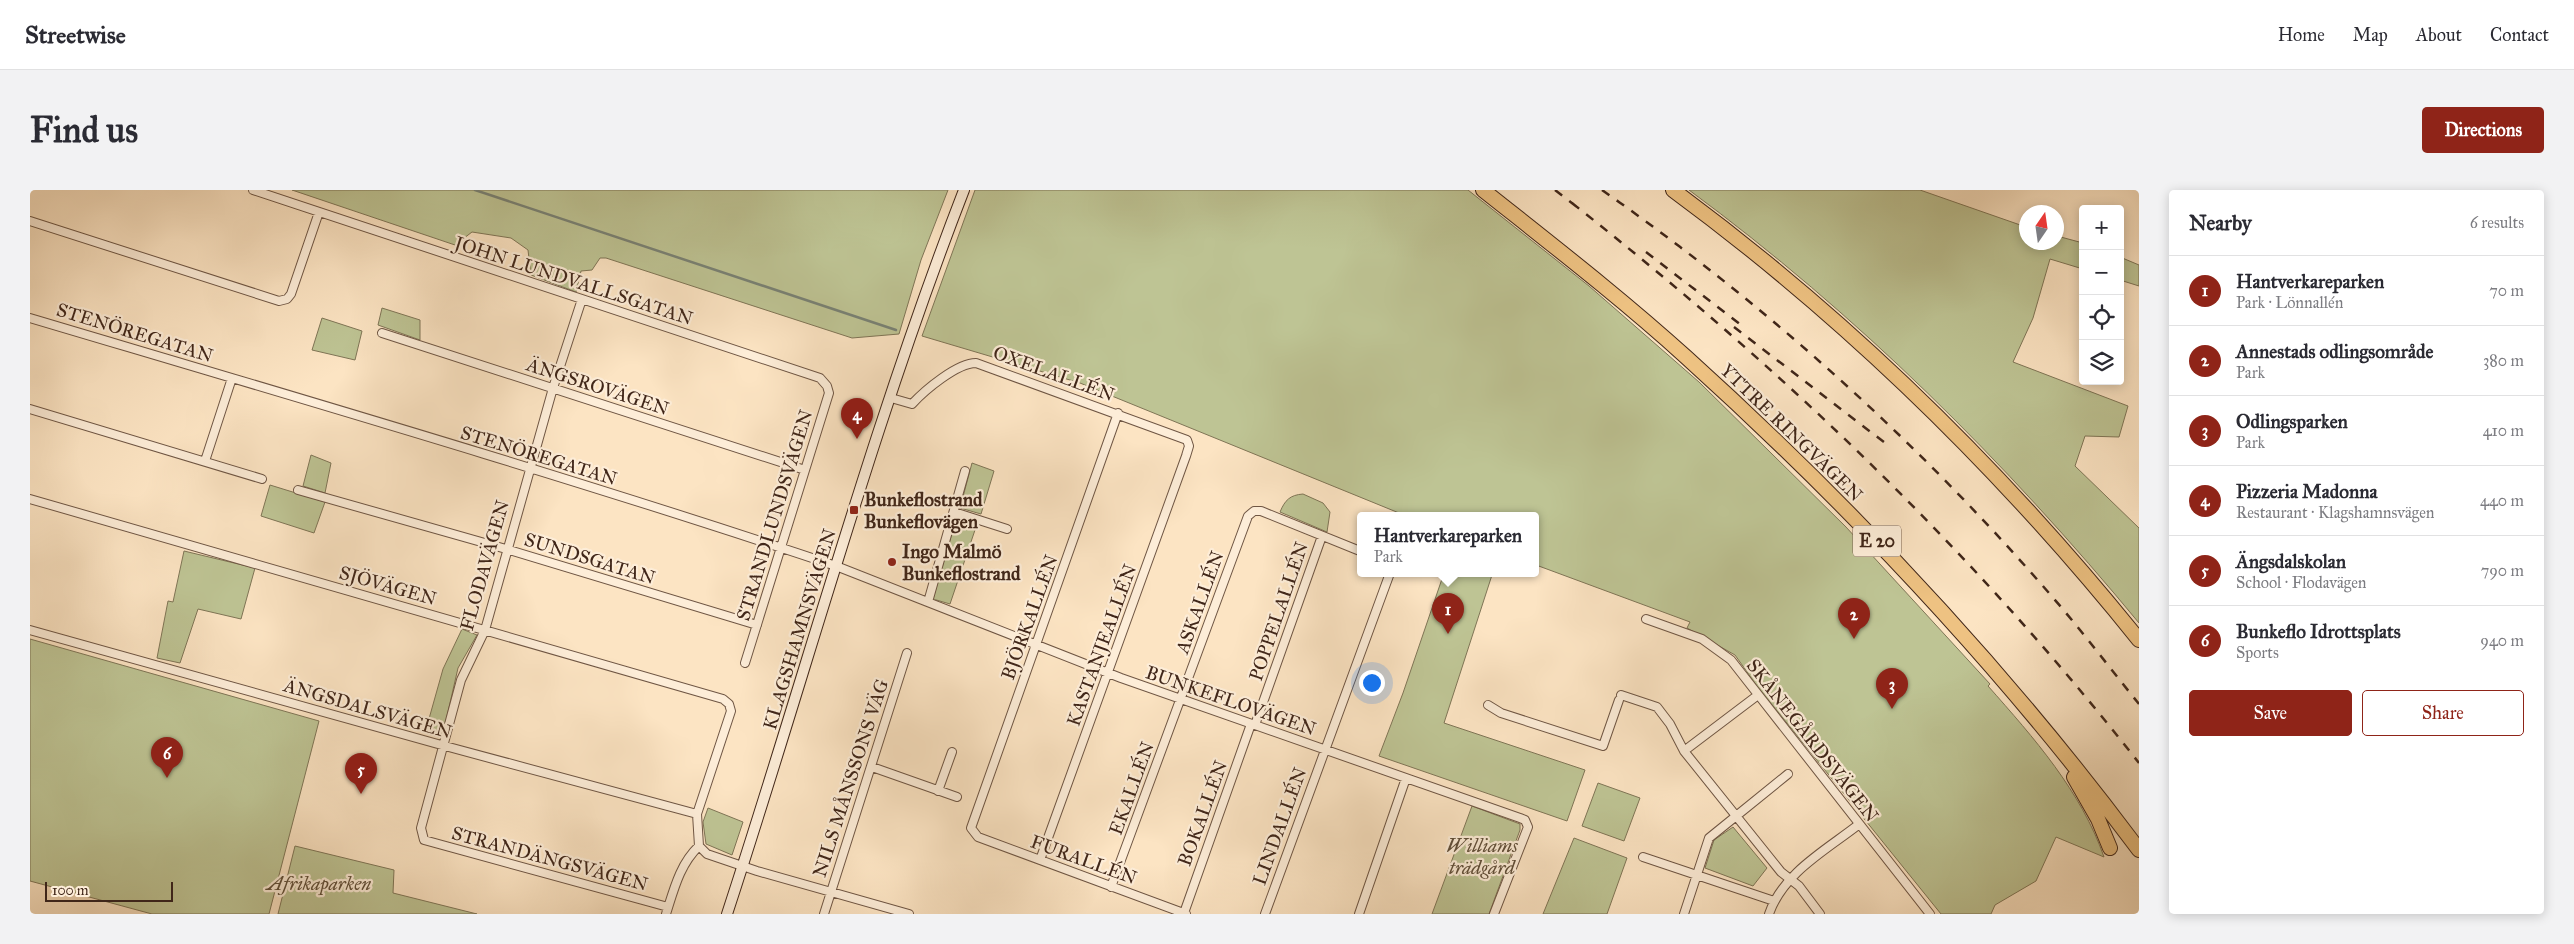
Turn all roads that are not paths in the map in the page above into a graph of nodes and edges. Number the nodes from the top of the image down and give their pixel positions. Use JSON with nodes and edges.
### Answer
{"nodes":[{"id":1,"x":253,"y":190,"type":"edge"},
{"id":2,"x":964,"y":190,"type":"edge"},
{"id":3,"x":1483,"y":190,"type":"edge"},
{"id":4,"x":1673,"y":190,"type":"edge"},
{"id":5,"x":319,"y":212,"type":"junction"},
{"id":6,"x":30,"y":221,"type":"edge"},
{"id":7,"x":582,"y":299,"type":"junction"},
{"id":8,"x":30,"y":318,"type":"edge"},
{"id":9,"x":382,"y":333,"type":"dead end"},
{"id":10,"x":232,"y":378,"type":"junction"},
{"id":11,"x":820,"y":378,"type":"joint"},
{"id":12,"x":552,"y":388,"type":"junction"},
{"id":13,"x":891,"y":398,"type":"junction"},
{"id":14,"x":30,"y":409,"type":"edge"},
{"id":15,"x":1118,"y":413,"type":"junction"},
{"id":16,"x":1187,"y":440,"type":"joint"},
{"id":17,"x":205,"y":461,"type":"junction"},
{"id":18,"x":529,"y":468,"type":"junction"},
{"id":19,"x":804,"y":470,"type":"junction"},
{"id":20,"x":965,"y":471,"type":"dead end"},
{"id":21,"x":262,"y":479,"type":"dead end"},
{"id":22,"x":298,"y":490,"type":"dead end"},
{"id":23,"x":30,"y":499,"type":"edge"},
{"id":24,"x":954,"y":512,"type":"junction"},
{"id":25,"x":1007,"y":529,"type":"dead end"},
{"id":26,"x":1322,"y":536,"type":"junction"},
{"id":27,"x":780,"y":548,"type":"junction"},
{"id":28,"x":506,"y":550,"type":"junction"},
{"id":29,"x":1357,"y":551,"type":"edge"},
{"id":30,"x":836,"y":566,"type":"junction"},
{"id":31,"x":1389,"y":577,"type":"edge"},
{"id":32,"x":928,"y":602,"type":"junction"},
{"id":33,"x":1646,"y":619,"type":"dead end"},
{"id":34,"x":757,"y":626,"type":"junction"},
{"id":35,"x":30,"y":630,"type":"edge"},
{"id":36,"x":485,"y":630,"type":"junction"},
{"id":37,"x":2139,"y":640,"type":"edge"},
{"id":38,"x":1037,"y":645,"type":"junction"},
{"id":39,"x":907,"y":653,"type":"dead end"},
{"id":40,"x":745,"y":664,"type":"dead end"},
{"id":41,"x":1108,"y":673,"type":"junction"},
{"id":42,"x":1758,"y":695,"type":"junction"},
{"id":43,"x":1181,"y":700,"type":"junction"},
{"id":44,"x":1488,"y":705,"type":"dead end"},
{"id":45,"x":1253,"y":725,"type":"junction"},
{"id":46,"x":2054,"y":741,"type":"junction"},
{"id":47,"x":445,"y":746,"type":"junction"},
{"id":48,"x":1325,"y":749,"type":"junction"},
{"id":49,"x":952,"y":752,"type":"dead end"},
{"id":50,"x":1684,"y":752,"type":"junction"},
{"id":51,"x":872,"y":767,"type":"junction"},
{"id":52,"x":1788,"y":774,"type":"dead end"},
{"id":53,"x":1406,"y":778,"type":"junction"},
{"id":54,"x":938,"y":791,"type":"junction"},
{"id":55,"x":957,"y":797,"type":"dead end"},
{"id":56,"x":697,"y":814,"type":"junction"},
{"id":57,"x":1735,"y":816,"type":"junction"},
{"id":58,"x":1858,"y":825,"type":"junction"},
{"id":59,"x":972,"y":832,"type":"joint"},
{"id":60,"x":424,"y":840,"type":"joint"},
{"id":61,"x":699,"y":846,"type":"junction"},
{"id":62,"x":2110,"y":848,"type":"dead end"},
{"id":63,"x":2139,"y":850,"type":"edge"},
{"id":64,"x":1643,"y":857,"type":"dead end"},
{"id":65,"x":1040,"y":860,"type":"junction"},
{"id":66,"x":743,"y":866,"type":"junction"},
{"id":67,"x":1697,"y":875,"type":"junction"},
{"id":68,"x":1790,"y":878,"type":"junction"},
{"id":69,"x":1111,"y":887,"type":"junction"},
{"id":70,"x":831,"y":893,"type":"junction"},
{"id":71,"x":1774,"y":902,"type":"junction"},
{"id":72,"x":667,"y":910,"type":"edge"},
{"id":73,"x":727,"y":914,"type":"edge"},
{"id":74,"x":824,"y":914,"type":"edge"},
{"id":75,"x":908,"y":914,"type":"edge"},
{"id":76,"x":1185,"y":914,"type":"edge"},
{"id":77,"x":1264,"y":914,"type":"edge"},
{"id":78,"x":1359,"y":914,"type":"edge"},
{"id":79,"x":1494,"y":914,"type":"edge"},
{"id":80,"x":1684,"y":914,"type":"edge"},
{"id":81,"x":1769,"y":914,"type":"edge"},
{"id":82,"x":1820,"y":914,"type":"edge"},
{"id":83,"x":1930,"y":914,"type":"edge"}],
"edges":[{"from":1,"to":5,"type":"street","name":"JOHN LUNDVALLSGATAN"},
{"from":2,"to":13,"type":"street","name":"KLAGSHAMNSVÄGEN"},
{"from":3,"to":46,"type":"highway","name":"YTTRE RINGVÄGEN","number":"E 20"},
{"from":4,"to":37,"type":"highway"},
{"from":5,"to":6,"type":"street"},
{"from":5,"to":7,"type":"street","name":"JOHN LUNDVALLSGATAN"},
{"from":7,"to":11,"type":"street","name":"JOHN LUNDVALLSGATAN"},
{"from":7,"to":12,"type":"street","name":"FLODAVÄGEN"},
{"from":8,"to":10,"type":"street","name":"STENÖREGATAN"},
{"from":9,"to":12,"type":"street","name":"ÄNGSROVÄGEN"},
{"from":10,"to":17,"type":"street","name":"STENÖREGATAN"},
{"from":10,"to":18,"type":"street","name":"STENÖREGATAN"},
{"from":11,"to":19,"type":"street","name":"STRANDLUNDSVÄGEN"},
{"from":12,"to":18,"type":"street","name":"FLODAVÄGEN"},
{"from":12,"to":19,"type":"street","name":"ÄNGSROVÄGEN"},
{"from":13,"to":15,"type":"street","name":"OXELALLÉN"},
{"from":13,"to":30,"type":"street","name":"KLAGSHAMNSVÄGEN"},
{"from":14,"to":17,"type":"street"},
{"from":15,"to":16,"type":"street","name":"OXELALLÉN"},
{"from":15,"to":38,"type":"street","name":"BJÖRKALLÉN"},
{"from":16,"to":41,"type":"street","name":"KASTANJEALLÉN"},
{"from":17,"to":21,"type":"street"},
{"from":18,"to":27,"type":"street","name":"STENÖREGATAN"},
{"from":18,"to":28,"type":"street","name":"FLODAVÄGEN"},
{"from":19,"to":27,"type":"street","name":"STRANDLUNDSVÄGEN"},
{"from":20,"to":24,"type":"street"},
{"from":22,"to":28,"type":"street","name":"SUNDSGATAN"},
{"from":23,"to":36,"type":"street","name":"SJÖVÄGEN"},
{"from":24,"to":25,"type":"street"},
{"from":24,"to":32,"type":"street"},
{"from":26,"to":29,"type":"street"},
{"from":26,"to":43,"type":"street","name":"ASKALLÉN"},
{"from":26,"to":45,"type":"street","name":"POPPELALLÉN"},
{"from":27,"to":30,"type":"street","name":"STENÖREGATAN"},
{"from":27,"to":34,"type":"street","name":"STRANDLUNDSVÄGEN"},
{"from":28,"to":34,"type":"street","name":"SUNDSGATAN"},
{"from":28,"to":36,"type":"street","name":"FLODAVÄGEN"},
{"from":30,"to":32,"type":"street","name":"BUNKEFLOVÄGEN"},
{"from":30,"to":66,"type":"street","name":"KLAGSHAMNSVÄGEN"},
{"from":31,"to":48,"type":"street","name":"LINDALLÉN"},
{"from":32,"to":38,"type":"street","name":"BUNKEFLOVÄGEN"},
{"from":33,"to":42,"type":"street","name":"SKÅNEGÅRDSVÄGEN"},
{"from":34,"to":40,"type":"street","name":"STRANDLUNDSVÄGEN"},
{"from":35,"to":47,"type":"street","name":"ÄNGSDALSVÄGEN"},
{"from":36,"to":47,"type":"street","name":"FLODAVÄGEN"},
{"from":36,"to":56,"type":"street","name":"SJÖVÄGEN"},
{"from":38,"to":41,"type":"street","name":"BUNKEFLOVÄGEN"},
{"from":38,"to":59,"type":"street","name":"BJÖRKALLÉN"},
{"from":39,"to":51,"type":"street","name":"NILS MÅNSSONS VÄG"},
{"from":41,"to":43,"type":"street","name":"BUNKEFLOVÄGEN"},
{"from":41,"to":65,"type":"street","name":"KASTANJEALLÉN"},
{"from":42,"to":50,"type":"street"},
{"from":42,"to":58,"type":"street","name":"SKÅNEGÅRDSVÄGEN"},
{"from":43,"to":45,"type":"street","name":"BUNKEFLOVÄGEN"},
{"from":43,"to":69,"type":"street","name":"EKALLÉN"},
{"from":44,"to":50,"type":"street"},
{"from":45,"to":48,"type":"street","name":"BUNKEFLOVÄGEN"},
{"from":45,"to":76,"type":"street","name":"BOKALLÉN"},
{"from":46,"to":62,"type":"highway"},
{"from":46,"to":63,"type":"highway","name":"YTTRE RINGVÄGEN","number":"E 20"},
{"from":47,"to":56,"type":"street","name":"ÄNGSDALSVÄGEN"},
{"from":47,"to":60,"type":"street","name":"FLODAVÄGEN"},
{"from":48,"to":53,"type":"street","name":"BUNKEFLOVÄGEN"},
{"from":48,"to":77,"type":"street","name":"LINDALLÉN"},
{"from":49,"to":54,"type":"street"},
{"from":50,"to":57,"type":"street"},
{"from":51,"to":54,"type":"street"},
{"from":51,"to":70,"type":"street","name":"NILS MÅNSSONS VÄG"},
{"from":52,"to":57,"type":"street"},
{"from":53,"to":78,"type":"street"},
{"from":53,"to":79,"type":"street","name":"BUNKEFLOVÄGEN"},
{"from":54,"to":55,"type":"street"},
{"from":56,"to":61,"type":"street"},
{"from":57,"to":67,"type":"street"},
{"from":57,"to":68,"type":"street"},
{"from":58,"to":68,"type":"street"},
{"from":58,"to":83,"type":"street","name":"SKÅNEGÅRDSVÄGEN"},
{"from":59,"to":65,"type":"street","name":"FURALLÉN"},
{"from":60,"to":72,"type":"street","name":"STRANDÄNGSVÄGEN"},
{"from":61,"to":66,"type":"street"},
{"from":61,"to":72,"type":"street"},
{"from":64,"to":67,"type":"street"},
{"from":65,"to":69,"type":"street","name":"FURALLÉN"},
{"from":66,"to":70,"type":"street"},
{"from":66,"to":73,"type":"street","name":"KLAGSHAMNSVÄGEN"},
{"from":67,"to":71,"type":"street"},
{"from":67,"to":80,"type":"street"},
{"from":68,"to":71,"type":"street"},
{"from":68,"to":82,"type":"street"},
{"from":69,"to":76,"type":"street","name":"FURALLÉN"},
{"from":70,"to":74,"type":"street","name":"NILS MÅNSSONS VÄG"},
{"from":70,"to":75,"type":"street"},
{"from":71,"to":81,"type":"street"}]}
